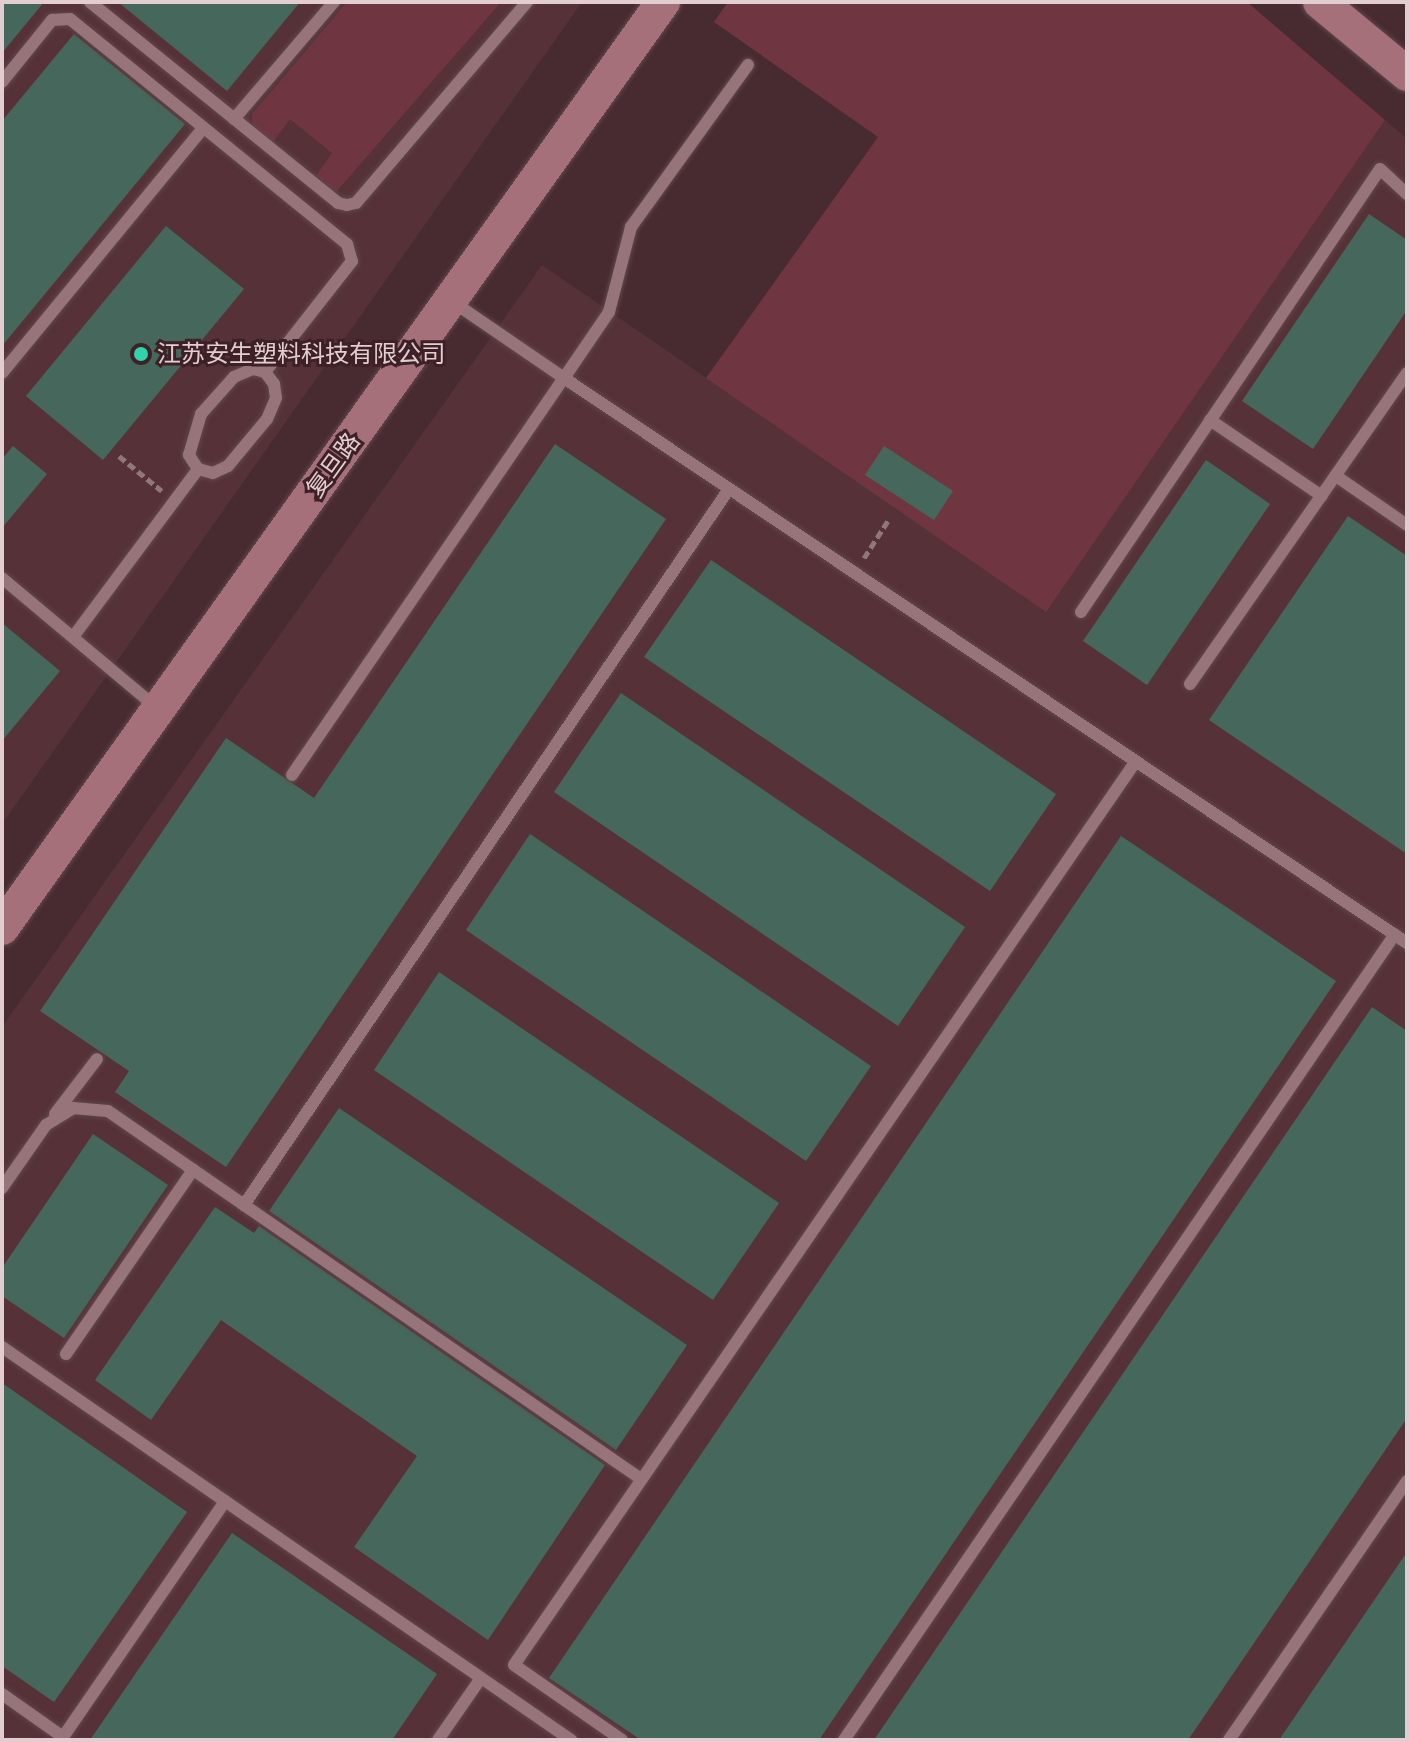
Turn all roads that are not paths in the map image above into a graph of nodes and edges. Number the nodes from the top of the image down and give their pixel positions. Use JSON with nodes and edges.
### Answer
{"nodes":[{"id":1,"x":90,"y":2,"type":"edge"},
{"id":2,"x":334,"y":2,"type":"edge"},
{"id":3,"x":527,"y":2,"type":"edge"},
{"id":4,"x":663,"y":2,"type":"edge"},
{"id":5,"x":1320,"y":2,"type":"edge"},
{"id":6,"x":1351,"y":2,"type":"edge"},
{"id":7,"x":1407,"y":48,"type":"edge"},
{"id":8,"x":748,"y":65,"type":"dead end"},
{"id":9,"x":1407,"y":74,"type":"edge"},
{"id":10,"x":2,"y":82,"type":"edge"},
{"id":11,"x":234,"y":119,"type":"junction"},
{"id":12,"x":203,"y":128,"type":"junction"},
{"id":13,"x":1407,"y":194,"type":"edge"},
{"id":14,"x":450,"y":300,"type":"junction"},
{"id":15,"x":265,"y":372,"type":"junction"},
{"id":16,"x":2,"y":373,"type":"edge"},
{"id":17,"x":1407,"y":373,"type":"edge"},
{"id":18,"x":564,"y":378,"type":"junction"},
{"id":19,"x":1210,"y":420,"type":"junction"},
{"id":20,"x":198,"y":469,"type":"junction"},
{"id":21,"x":1336,"y":476,"type":"junction"},
{"id":22,"x":729,"y":489,"type":"junction"},
{"id":23,"x":1322,"y":496,"type":"junction"},
{"id":24,"x":1407,"y":525,"type":"edge"},
{"id":25,"x":2,"y":578,"type":"edge"},
{"id":26,"x":1081,"y":612,"type":"dead end"},
{"id":27,"x":73,"y":637,"type":"junction"},
{"id":28,"x":1190,"y":684,"type":"dead end"},
{"id":29,"x":159,"y":709,"type":"junction"},
{"id":30,"x":1136,"y":761,"type":"junction"},
{"id":31,"x":292,"y":775,"type":"dead end"},
{"id":32,"x":2,"y":928,"type":"edge"},
{"id":33,"x":1395,"y":934,"type":"junction"},
{"id":34,"x":1407,"y":943,"type":"edge"},
{"id":35,"x":97,"y":1059,"type":"dead end"},
{"id":36,"x":46,"y":1125,"type":"junction"},
{"id":37,"x":193,"y":1170,"type":"junction"},
{"id":38,"x":2,"y":1188,"type":"edge"},
{"id":39,"x":244,"y":1205,"type":"junction"},
{"id":40,"x":2,"y":1347,"type":"edge"},
{"id":41,"x":66,"y":1354,"type":"dead end"},
{"id":42,"x":641,"y":1479,"type":"junction"},
{"id":43,"x":1407,"y":1481,"type":"edge"},
{"id":44,"x":225,"y":1501,"type":"junction"},
{"id":45,"x":481,"y":1678,"type":"junction"},
{"id":46,"x":2,"y":1694,"type":"edge"},
{"id":47,"x":62,"y":1739,"type":"edge"},
{"id":48,"x":438,"y":1740,"type":"edge"},
{"id":49,"x":571,"y":1740,"type":"edge"},
{"id":50,"x":622,"y":1740,"type":"edge"},
{"id":51,"x":844,"y":1740,"type":"edge"},
{"id":52,"x":1229,"y":1740,"type":"edge"}],
"edges":[{"from":1,"to":11,"type":"lane"},
{"from":2,"to":11,"type":"lane"},
{"from":3,"to":11,"type":"lane"},
{"from":4,"to":14,"type":"street","name":"复旦路"},
{"from":5,"to":9,"type":"street"},
{"from":6,"to":7,"type":"street"},
{"from":8,"to":18,"type":"lane"},
{"from":10,"to":12,"type":"lane"},
{"from":12,"to":15,"type":"lane"},
{"from":12,"to":16,"type":"lane"},
{"from":13,"to":19,"type":"lane"},
{"from":14,"to":18,"type":"lane"},
{"from":14,"to":29,"type":"street","name":"复旦路"},
{"from":15,"to":20,"type":"lane"},
{"from":15,"to":20,"type":"lane"},
{"from":17,"to":21,"type":"lane"},
{"from":18,"to":22,"type":"lane"},
{"from":18,"to":31,"type":"lane"},
{"from":19,"to":23,"type":"lane"},
{"from":19,"to":26,"type":"lane"},
{"from":20,"to":27,"type":"lane"},
{"from":21,"to":23,"type":"lane"},
{"from":21,"to":24,"type":"lane"},
{"from":22,"to":30,"type":"lane"},
{"from":22,"to":39,"type":"lane"},
{"from":23,"to":28,"type":"lane"},
{"from":25,"to":27,"type":"lane"},
{"from":27,"to":29,"type":"lane"},
{"from":29,"to":32,"type":"street","name":"复旦路"},
{"from":30,"to":33,"type":"lane"},
{"from":30,"to":42,"type":"lane"},
{"from":33,"to":34,"type":"lane"},
{"from":33,"to":51,"type":"lane"},
{"from":35,"to":36,"type":"lane"},
{"from":36,"to":37,"type":"lane"},
{"from":36,"to":38,"type":"lane"},
{"from":37,"to":39,"type":"lane"},
{"from":37,"to":41,"type":"lane"},
{"from":39,"to":42,"type":"lane"},
{"from":40,"to":44,"type":"lane"},
{"from":42,"to":50,"type":"lane"},
{"from":43,"to":52,"type":"lane"},
{"from":44,"to":45,"type":"lane"},
{"from":44,"to":47,"type":"lane"},
{"from":45,"to":48,"type":"lane"},
{"from":45,"to":49,"type":"lane"},
{"from":46,"to":47,"type":"lane"}]}
